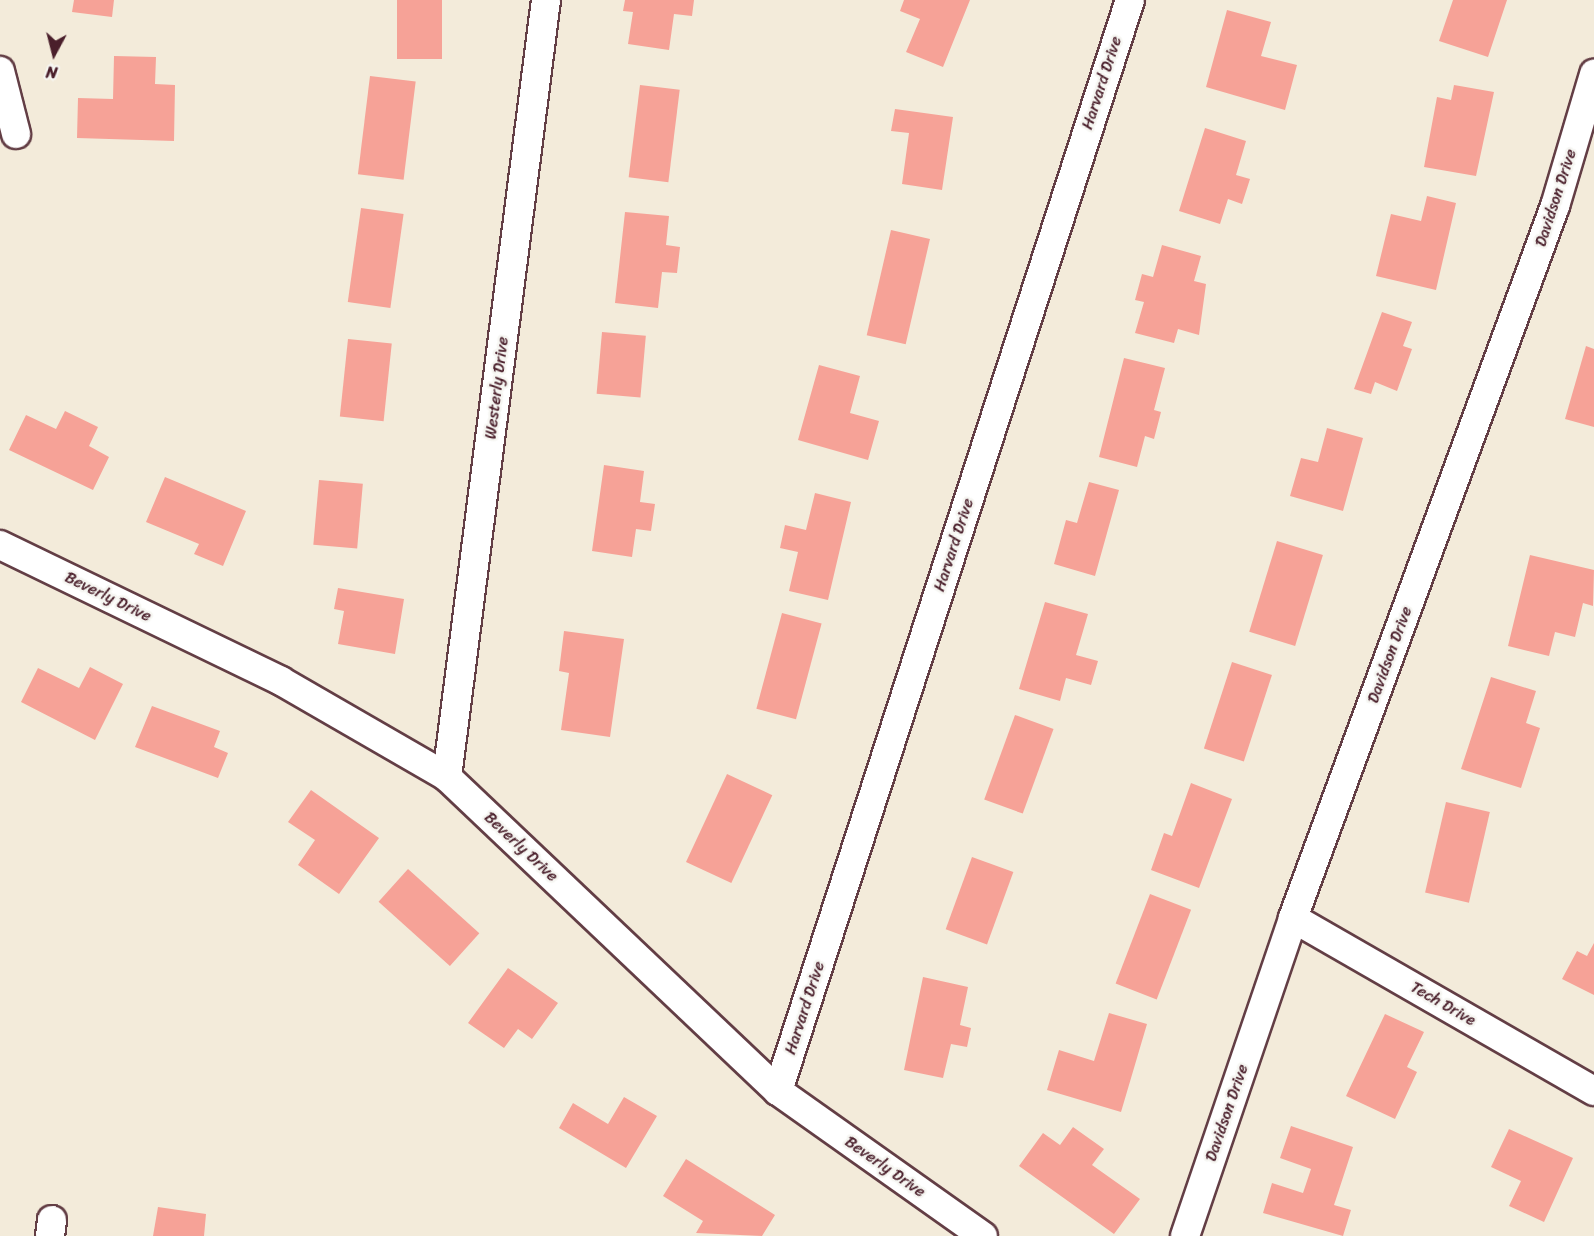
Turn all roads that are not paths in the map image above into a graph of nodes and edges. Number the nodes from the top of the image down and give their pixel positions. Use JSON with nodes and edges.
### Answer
{"nodes":[{"id":1,"x":546,"y":0,"type":"edge"},
{"id":2,"x":1130,"y":0,"type":"edge"},
{"id":3,"x":0,"y":71,"type":"edge"},
{"id":4,"x":1594,"y":74,"type":"edge"},
{"id":5,"x":16,"y":134,"type":"dead end"},
{"id":6,"x":0,"y":545,"type":"edge"},
{"id":7,"x":447,"y":777,"type":"junction"},
{"id":8,"x":1293,"y":918,"type":"junction"},
{"id":9,"x":778,"y":1091,"type":"junction"},
{"id":10,"x":1594,"y":1091,"type":"edge"},
{"id":11,"x":983,"y":1236,"type":"edge"},
{"id":12,"x":1185,"y":1236,"type":"edge"}],
"edges":[{"from":1,"to":7,"type":"street","name":"Westerly Drive"},
{"from":2,"to":9,"type":"street","name":"Harvard Drive"},
{"from":3,"to":5,"type":"street"},
{"from":4,"to":8,"type":"street","name":"Davidson Drive"},
{"from":6,"to":7,"type":"street","name":"Beverly Drive"},
{"from":7,"to":9,"type":"street","name":"Beverly Drive"},
{"from":8,"to":10,"type":"street","name":"Tech Drive"},
{"from":8,"to":12,"type":"street","name":"Davidson Drive"},
{"from":9,"to":11,"type":"street","name":"Beverly Drive"}]}
